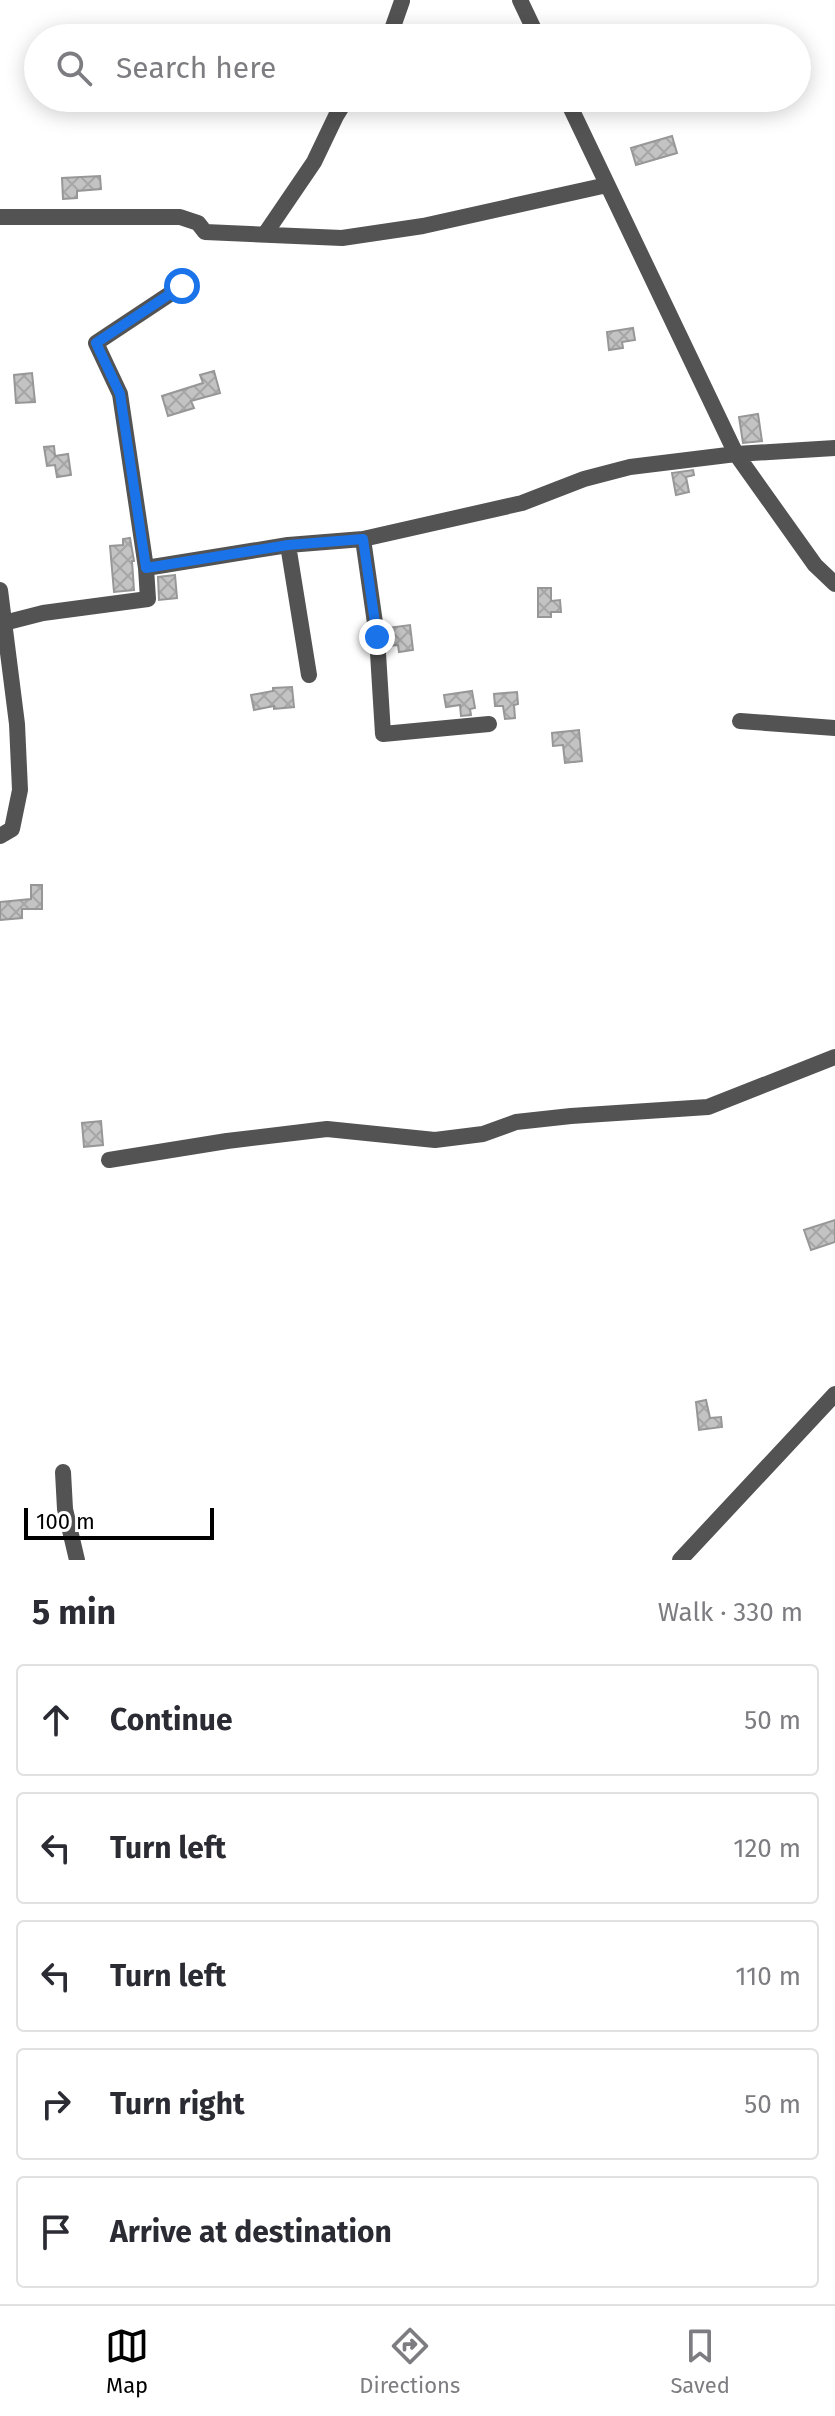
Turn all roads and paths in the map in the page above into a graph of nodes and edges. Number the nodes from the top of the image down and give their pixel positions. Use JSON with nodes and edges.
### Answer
{"nodes":[{"id":1,"x":520,"y":0,"type":"edge"},
{"id":2,"x":402,"y":1,"type":"edge"},
{"id":3,"x":394,"y":24,"type":"edge"},
{"id":4,"x":531,"y":24,"type":"edge"},
{"id":5,"x":338,"y":112,"type":"edge"},
{"id":6,"x":573,"y":112,"type":"edge"},
{"id":7,"x":607,"y":185,"type":"junction"},
{"id":8,"x":0,"y":217,"type":"edge"},
{"id":9,"x":265,"y":234,"type":"junction"},
{"id":10,"x":182,"y":286,"type":"dead end"},
{"id":11,"x":835,"y":448,"type":"edge"},
{"id":12,"x":736,"y":454,"type":"junction"},
{"id":13,"x":363,"y":539,"type":"junction"},
{"id":14,"x":288,"y":545,"type":"junction"},
{"id":15,"x":146,"y":568,"type":"junction"},
{"id":16,"x":835,"y":584,"type":"edge"},
{"id":17,"x":0,"y":590,"type":"edge"},
{"id":18,"x":3,"y":624,"type":"edge"},
{"id":19,"x":309,"y":675,"type":"dead end"},
{"id":20,"x":740,"y":721,"type":"dead end"},
{"id":21,"x":489,"y":724,"type":"dead end"},
{"id":22,"x":835,"y":728,"type":"edge"},
{"id":23,"x":0,"y":836,"type":"edge"},
{"id":24,"x":835,"y":1057,"type":"edge"},
{"id":25,"x":109,"y":1160,"type":"dead end"},
{"id":26,"x":835,"y":1394,"type":"edge"},
{"id":27,"x":63,"y":1472,"type":"dead end"},
{"id":28,"x":77,"y":1560,"type":"edge"},
{"id":29,"x":680,"y":1560,"type":"edge"}],
"edges":[{"from":1,"to":4,"type":"street"},
{"from":2,"to":3,"type":"street"},
{"from":5,"to":9,"type":"street"},
{"from":6,"to":7,"type":"street"},
{"from":7,"to":9,"type":"street"},
{"from":7,"to":12,"type":"street"},
{"from":8,"to":9,"type":"street"},
{"from":10,"to":15,"type":"street"},
{"from":11,"to":12,"type":"street"},
{"from":12,"to":13,"type":"street"},
{"from":12,"to":16,"type":"street"},
{"from":13,"to":14,"type":"street"},
{"from":13,"to":21,"type":"street"},
{"from":14,"to":15,"type":"street"},
{"from":14,"to":19,"type":"street"},
{"from":15,"to":18,"type":"street"},
{"from":17,"to":18,"type":"street"},
{"from":18,"to":23,"type":"street"},
{"from":20,"to":22,"type":"street"},
{"from":24,"to":25,"type":"street"},
{"from":26,"to":29,"type":"street"},
{"from":27,"to":28,"type":"street"}]}
